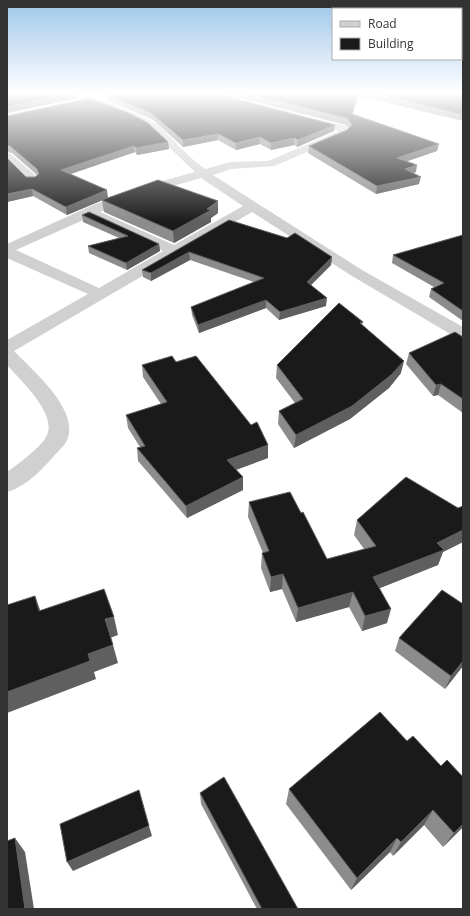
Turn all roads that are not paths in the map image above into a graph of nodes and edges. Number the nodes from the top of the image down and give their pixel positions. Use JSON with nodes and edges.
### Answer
{"nodes":[{"id":1,"x":163,"y":136,"type":"edge"},
{"id":2,"x":337,"y":136,"type":"edge"},
{"id":3,"x":7,"y":156,"type":"edge"},
{"id":4,"x":270,"y":164,"type":"junction"},
{"id":5,"x":204,"y":174,"type":"junction"},
{"id":6,"x":253,"y":177,"type":"dead end"},
{"id":7,"x":33,"y":180,"type":"edge"},
{"id":8,"x":252,"y":206,"type":"junction"},
{"id":9,"x":90,"y":212,"type":"junction"},
{"id":10,"x":7,"y":250,"type":"edge"},
{"id":11,"x":175,"y":251,"type":"junction"},
{"id":12,"x":100,"y":294,"type":"junction"},
{"id":13,"x":463,"y":334,"type":"edge"},
{"id":14,"x":7,"y":348,"type":"edge"},
{"id":15,"x":7,"y":354,"type":"edge"},
{"id":16,"x":7,"y":484,"type":"edge"}],
"edges":[{"from":1,"to":5,"type":"street"},
{"from":2,"to":4,"type":"street"},
{"from":3,"to":7,"type":"street"},
{"from":4,"to":5,"type":"street"},
{"from":4,"to":6,"type":"street"},
{"from":5,"to":8,"type":"street"},
{"from":5,"to":9,"type":"street"},
{"from":8,"to":11,"type":"street"},
{"from":8,"to":13,"type":"street"},
{"from":9,"to":10,"type":"street"},
{"from":9,"to":11,"type":"street"},
{"from":10,"to":12,"type":"street"},
{"from":11,"to":12,"type":"street"},
{"from":12,"to":14,"type":"street"},
{"from":15,"to":16,"type":"street"}]}
